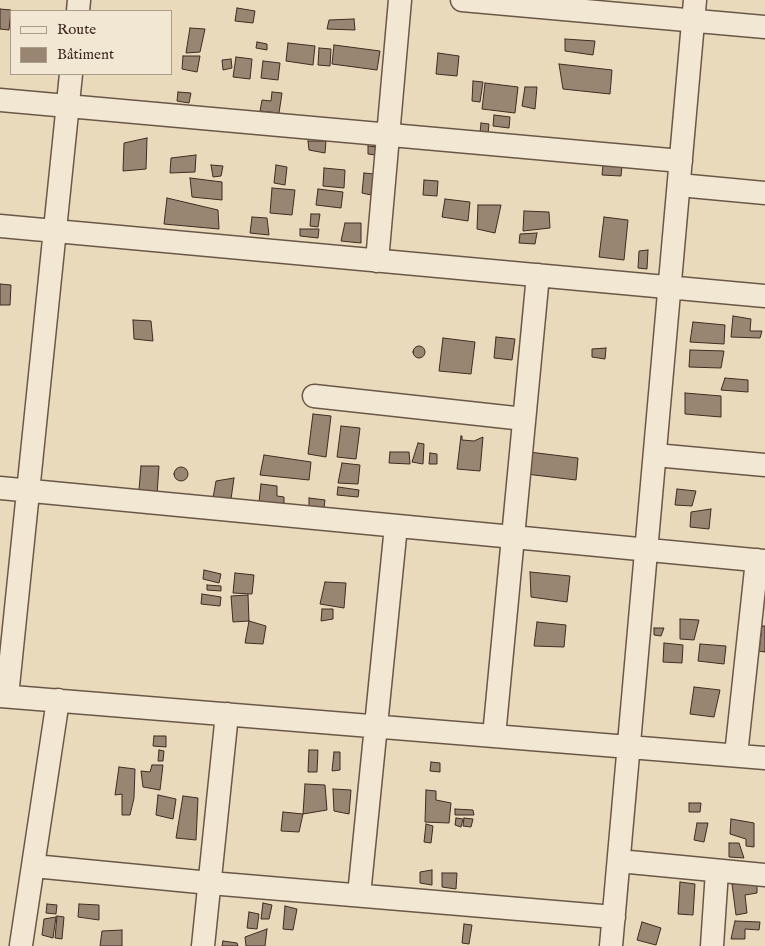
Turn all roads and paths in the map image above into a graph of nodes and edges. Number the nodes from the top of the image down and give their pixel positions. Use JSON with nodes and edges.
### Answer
{"nodes":[{"id":1,"x":400,"y":0,"type":"edge"},
{"id":2,"x":462,"y":0,"type":"edge"},
{"id":3,"x":551,"y":4,"type":"edge"},
{"id":4,"x":694,"y":10,"type":"edge"},
{"id":5,"x":765,"y":27,"type":"edge"},
{"id":6,"x":71,"y":75,"type":"edge"},
{"id":7,"x":0,"y":100,"type":"edge"},
{"id":8,"x":68,"y":106,"type":"junction"},
{"id":9,"x":388,"y":134,"type":"junction"},
{"id":10,"x":681,"y":161,"type":"junction"},
{"id":11,"x":679,"y":185,"type":"junction"},
{"id":12,"x":765,"y":193,"type":"edge"},
{"id":13,"x":0,"y":226,"type":"edge"},
{"id":14,"x":55,"y":232,"type":"junction"},
{"id":15,"x":377,"y":261,"type":"junction"},
{"id":16,"x":538,"y":275,"type":"junction"},
{"id":17,"x":670,"y":287,"type":"junction"},
{"id":18,"x":765,"y":296,"type":"edge"},
{"id":19,"x":314,"y":396,"type":"dead end"},
{"id":20,"x":524,"y":419,"type":"junction"},
{"id":21,"x":655,"y":455,"type":"junction"},
{"id":22,"x":765,"y":465,"type":"edge"},
{"id":23,"x":0,"y":488,"type":"edge"},
{"id":24,"x":27,"y":491,"type":"junction"},
{"id":25,"x":396,"y":526,"type":"junction"},
{"id":26,"x":513,"y":537,"type":"junction"},
{"id":27,"x":646,"y":550,"type":"junction"},
{"id":28,"x":761,"y":561,"type":"edge"},
{"id":29,"x":3,"y":696,"type":"edge"},
{"id":30,"x":58,"y":700,"type":"junction"},
{"id":31,"x":227,"y":714,"type":"junction"},
{"id":32,"x":376,"y":726,"type":"junction"},
{"id":33,"x":494,"y":736,"type":"junction"},
{"id":34,"x":629,"y":747,"type":"junction"},
{"id":35,"x":736,"y":755,"type":"junction"},
{"id":36,"x":765,"y":758,"type":"edge"},
{"id":37,"x":619,"y":861,"type":"junction"},
{"id":38,"x":34,"y":866,"type":"junction"},
{"id":39,"x":716,"y":871,"type":"junction"},
{"id":40,"x":765,"y":876,"type":"edge"},
{"id":41,"x":210,"y":883,"type":"junction"},
{"id":42,"x":359,"y":895,"type":"junction"},
{"id":43,"x":614,"y":917,"type":"junction"},
{"id":44,"x":21,"y":945,"type":"edge"},
{"id":45,"x":203,"y":946,"type":"edge"},
{"id":46,"x":611,"y":946,"type":"edge"},
{"id":47,"x":712,"y":946,"type":"edge"}],
"edges":[{"from":1,"to":9,"type":"street"},
{"from":2,"to":3,"type":"street"},
{"from":3,"to":4,"type":"street"},
{"from":4,"to":5,"type":"street"},
{"from":4,"to":10,"type":"street"},
{"from":6,"to":8,"type":"street"},
{"from":7,"to":8,"type":"street"},
{"from":8,"to":9,"type":"street"},
{"from":8,"to":14,"type":"street"},
{"from":9,"to":10,"type":"street"},
{"from":9,"to":15,"type":"street"},
{"from":10,"to":11,"type":"street"},
{"from":11,"to":12,"type":"street"},
{"from":11,"to":17,"type":"street"},
{"from":13,"to":14,"type":"street"},
{"from":14,"to":15,"type":"street"},
{"from":14,"to":24,"type":"street"},
{"from":15,"to":16,"type":"street"},
{"from":16,"to":17,"type":"street"},
{"from":16,"to":20,"type":"street"},
{"from":17,"to":18,"type":"street"},
{"from":17,"to":21,"type":"street"},
{"from":19,"to":20,"type":"street"},
{"from":20,"to":26,"type":"street"},
{"from":21,"to":22,"type":"street"},
{"from":21,"to":27,"type":"street"},
{"from":23,"to":24,"type":"street"},
{"from":24,"to":25,"type":"street"},
{"from":24,"to":29,"type":"street"},
{"from":25,"to":26,"type":"street"},
{"from":25,"to":32,"type":"street"},
{"from":26,"to":27,"type":"street"},
{"from":26,"to":33,"type":"street"},
{"from":27,"to":28,"type":"street"},
{"from":27,"to":34,"type":"street"},
{"from":28,"to":35,"type":"street"},
{"from":29,"to":30,"type":"street"},
{"from":30,"to":31,"type":"street"},
{"from":30,"to":38,"type":"street"},
{"from":31,"to":32,"type":"street"},
{"from":31,"to":41,"type":"street"},
{"from":32,"to":33,"type":"street"},
{"from":32,"to":42,"type":"street"},
{"from":33,"to":34,"type":"street"},
{"from":34,"to":35,"type":"street"},
{"from":34,"to":37,"type":"street"},
{"from":35,"to":36,"type":"street"},
{"from":37,"to":39,"type":"street"},
{"from":37,"to":43,"type":"street"},
{"from":38,"to":41,"type":"street"},
{"from":38,"to":44,"type":"street"},
{"from":39,"to":40,"type":"street"},
{"from":39,"to":47,"type":"street"},
{"from":41,"to":42,"type":"street"},
{"from":41,"to":45,"type":"street"},
{"from":42,"to":43,"type":"street"},
{"from":43,"to":46,"type":"street"}]}
